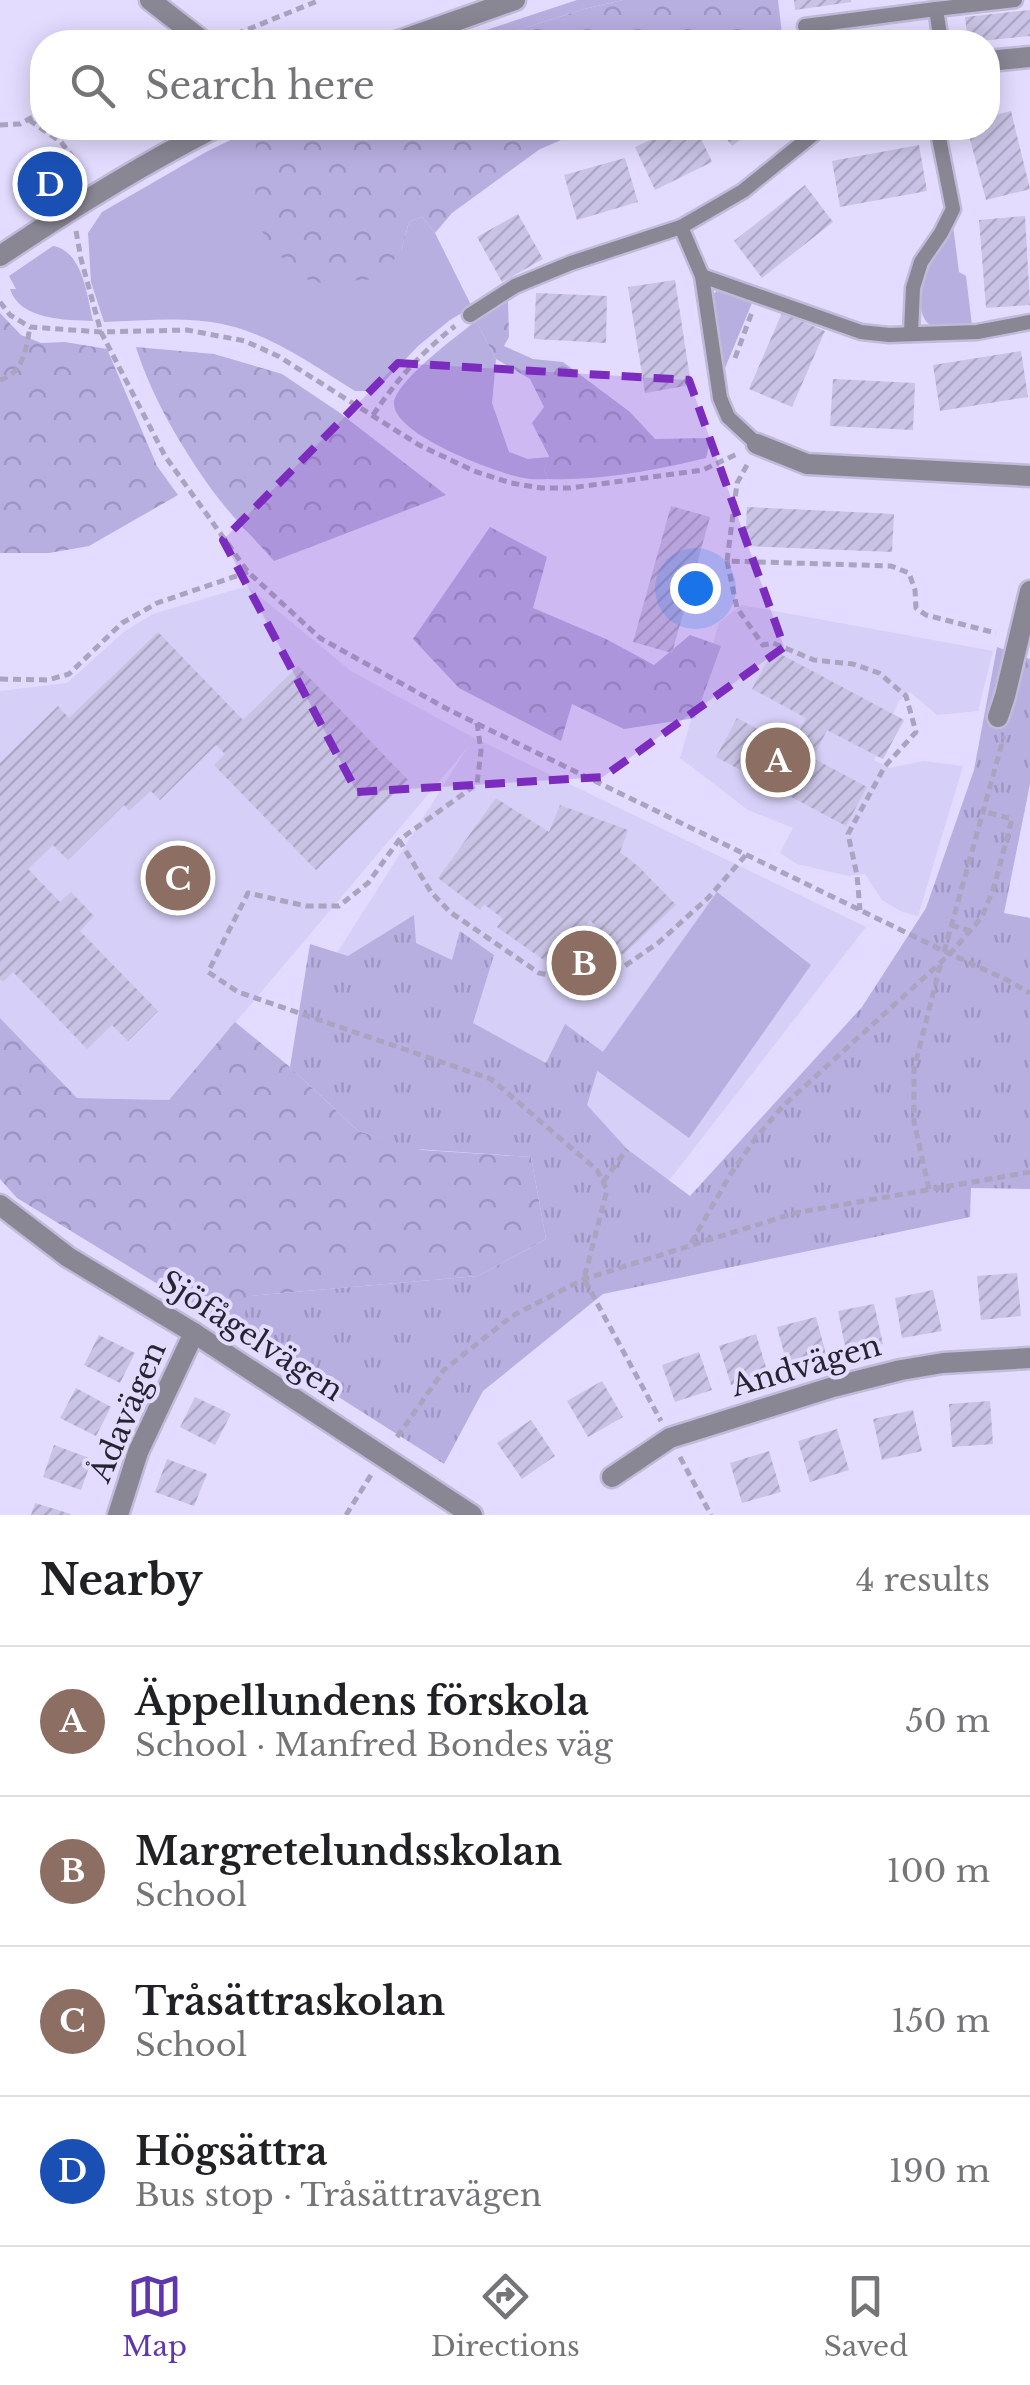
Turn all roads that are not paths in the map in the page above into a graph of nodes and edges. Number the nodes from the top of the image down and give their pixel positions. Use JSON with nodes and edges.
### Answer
{"nodes":[{"id":1,"x":150,"y":0,"type":"edge"},
{"id":2,"x":515,"y":0,"type":"edge"},
{"id":3,"x":1015,"y":0,"type":"edge"},
{"id":4,"x":936,"y":9,"type":"junction"},
{"id":5,"x":806,"y":26,"type":"dead end"},
{"id":6,"x":189,"y":30,"type":"edge"},
{"id":7,"x":430,"y":30,"type":"edge"},
{"id":8,"x":940,"y":30,"type":"edge"},
{"id":9,"x":1030,"y":57,"type":"edge"},
{"id":10,"x":1000,"y":60,"type":"edge"},
{"id":11,"x":191,"y":140,"type":"edge"},
{"id":12,"x":806,"y":140,"type":"edge"},
{"id":13,"x":939,"y":140,"type":"edge"},
{"id":14,"x":680,"y":227,"type":"junction"},
{"id":15,"x":0,"y":256,"type":"edge"},
{"id":16,"x":702,"y":276,"type":"junction"},
{"id":17,"x":470,"y":315,"type":"road end"},
{"id":18,"x":1030,"y":322,"type":"edge"},
{"id":19,"x":910,"y":333,"type":"junction"},
{"id":20,"x":757,"y":444,"type":"joint"},
{"id":21,"x":1030,"y":476,"type":"edge"},
{"id":22,"x":1030,"y":591,"type":"edge"},
{"id":23,"x":1003,"y":722,"type":"road end"},
{"id":24,"x":0,"y":1205,"type":"edge"},
{"id":25,"x":194,"y":1333,"type":"junction"},
{"id":26,"x":1030,"y":1358,"type":"edge"},
{"id":27,"x":612,"y":1477,"type":"dead end"},
{"id":28,"x":118,"y":1515,"type":"edge"},
{"id":29,"x":472,"y":1515,"type":"edge"}],
"edges":[{"from":1,"to":6,"type":"street"},
{"from":2,"to":7,"type":"street"},
{"from":3,"to":4,"type":"lane"},
{"from":4,"to":5,"type":"lane"},
{"from":4,"to":8,"type":"lane"},
{"from":9,"to":10,"type":"street"},
{"from":11,"to":15,"type":"street"},
{"from":12,"to":14,"type":"lane"},
{"from":13,"to":19,"type":"lane"},
{"from":14,"to":16,"type":"lane"},
{"from":14,"to":17,"type":"lane"},
{"from":16,"to":19,"type":"lane"},
{"from":16,"to":20,"type":"lane"},
{"from":18,"to":19,"type":"lane"},
{"from":20,"to":21,"type":"street"},
{"from":22,"to":23,"type":"street"},
{"from":24,"to":25,"type":"street","name":"Sjöfågelvägen"},
{"from":25,"to":28,"type":"street","name":"Ådavägen"},
{"from":25,"to":29,"type":"street","name":"Sjöfågelvägen"},
{"from":26,"to":27,"type":"street","name":"Andvägen"}]}
